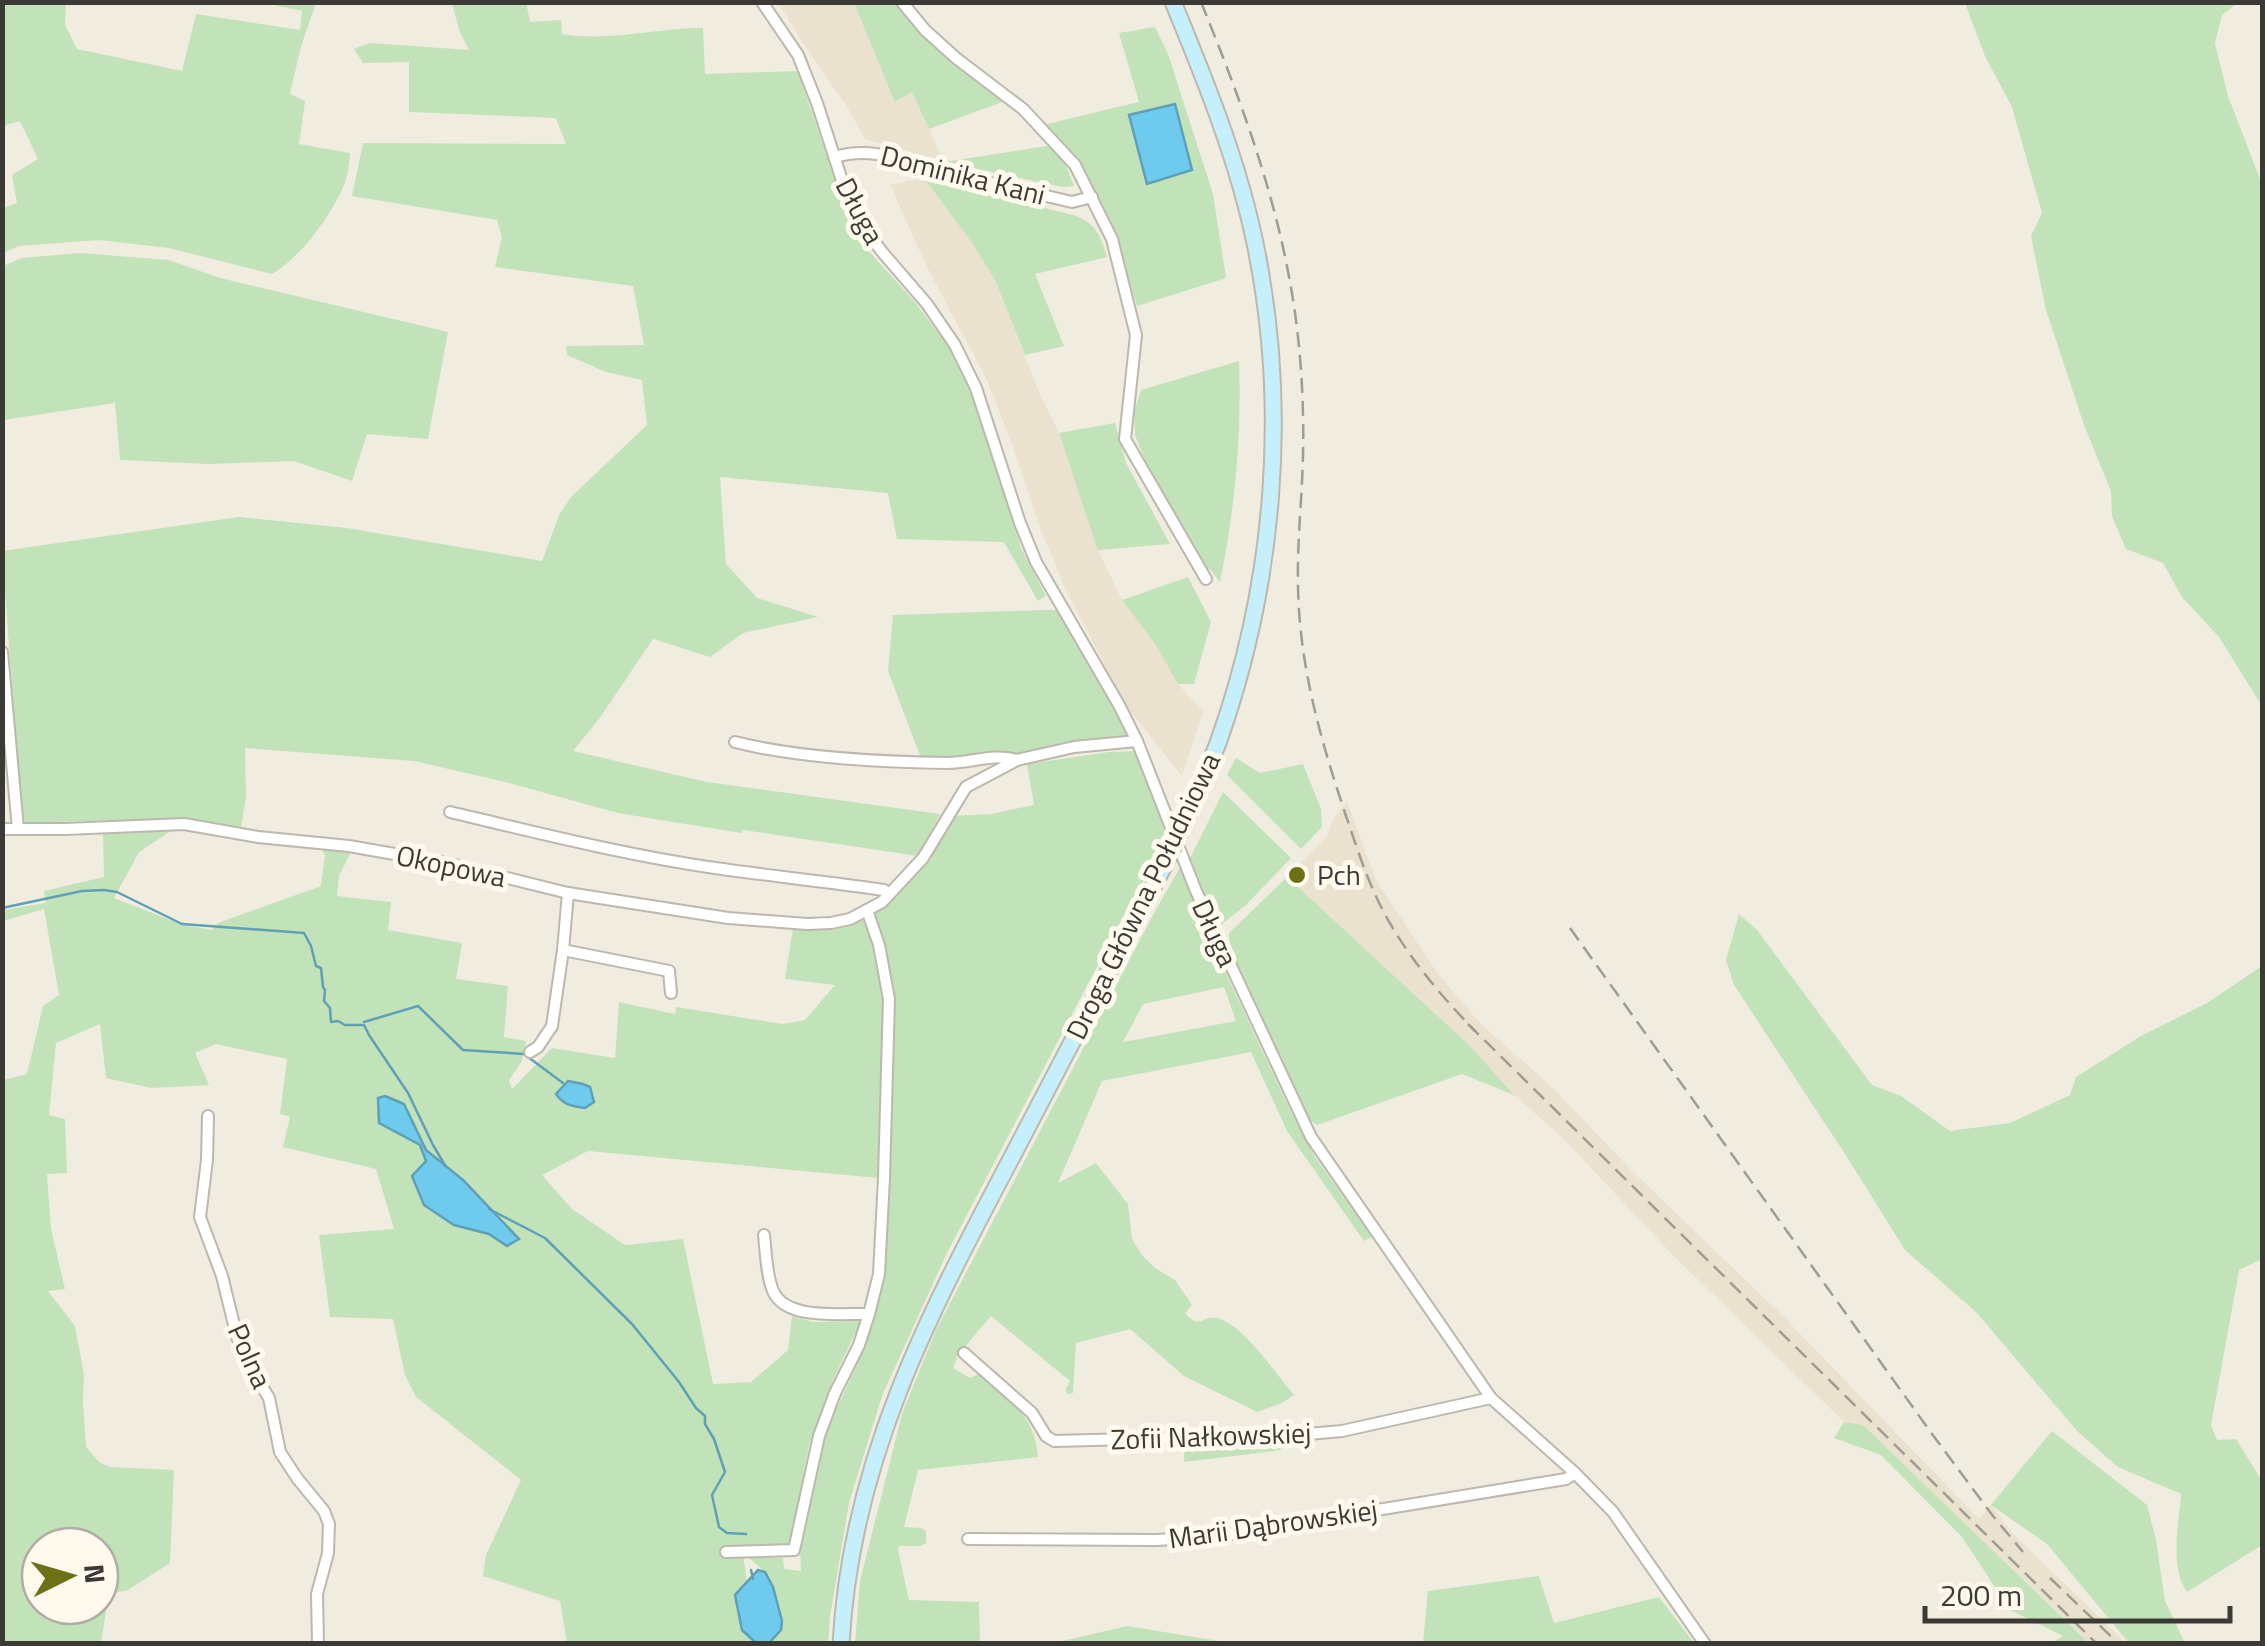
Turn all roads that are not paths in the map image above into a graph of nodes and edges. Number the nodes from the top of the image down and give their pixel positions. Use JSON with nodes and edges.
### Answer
{"nodes":[{"id":1,"x":762,"y":2,"type":"edge"},
{"id":2,"x":902,"y":2,"type":"edge"},
{"id":3,"x":1174,"y":2,"type":"edge"},
{"id":4,"x":834,"y":157,"type":"junction"},
{"id":5,"x":1092,"y":197,"type":"junction"},
{"id":6,"x":1206,"y":579,"type":"dead end"},
{"id":7,"x":2,"y":652,"type":"edge"},
{"id":8,"x":4,"y":680,"type":"edge"},
{"id":9,"x":1138,"y":741,"type":"junction"},
{"id":10,"x":735,"y":742,"type":"dead end"},
{"id":11,"x":1016,"y":760,"type":"junction"},
{"id":12,"x":450,"y":812,"type":"dead end"},
{"id":13,"x":2,"y":829,"type":"edge"},
{"id":14,"x":18,"y":829,"type":"junction"},
{"id":15,"x":568,"y":893,"type":"junction"},
{"id":16,"x":889,"y":894,"type":"junction"},
{"id":17,"x":867,"y":910,"type":"junction"},
{"id":18,"x":563,"y":950,"type":"junction"},
{"id":19,"x":671,"y":993,"type":"dead end"},
{"id":20,"x":530,"y":1052,"type":"dead end"},
{"id":21,"x":208,"y":1116,"type":"dead end"},
{"id":22,"x":764,"y":1235,"type":"dead end"},
{"id":23,"x":870,"y":1314,"type":"junction"},
{"id":24,"x":964,"y":1353,"type":"dead end"},
{"id":25,"x":1492,"y":1398,"type":"junction"},
{"id":26,"x":1574,"y":1474,"type":"junction"},
{"id":27,"x":968,"y":1540,"type":"dead end"},
{"id":28,"x":726,"y":1552,"type":"dead end"},
{"id":29,"x":318,"y":1644,"type":"edge"},
{"id":30,"x":841,"y":1644,"type":"edge"},
{"id":31,"x":1706,"y":1644,"type":"edge"}],
"edges":[{"from":1,"to":4,"type":"street","name":"Długa"},
{"from":2,"to":5,"type":"street","name":"Dominika Kani"},
{"from":3,"to":30,"type":"main road","name":"Droga Główna Południowa","bridge":true},
{"from":4,"to":5,"type":"street","name":"Dominika Kani"},
{"from":4,"to":9,"type":"street","name":"Długa"},
{"from":5,"to":6,"type":"street","name":"Dominika Kani"},
{"from":7,"to":8,"type":"street"},
{"from":8,"to":14,"type":"street"},
{"from":9,"to":11,"type":"street","name":"Okopowa"},
{"from":9,"to":25,"type":"street","name":"Długa"},
{"from":10,"to":11,"type":"street","name":"Okopowa"},
{"from":11,"to":16,"type":"street","name":"Okopowa"},
{"from":12,"to":16,"type":"street","name":"Okopowa"},
{"from":13,"to":14,"type":"street","name":"Okopowa"},
{"from":14,"to":15,"type":"street","name":"Okopowa"},
{"from":15,"to":17,"type":"street","name":"Okopowa"},
{"from":15,"to":18,"type":"street"},
{"from":16,"to":17,"type":"street","name":"Okopowa"},
{"from":17,"to":23,"type":"street"},
{"from":18,"to":19,"type":"street"},
{"from":18,"to":20,"type":"street"},
{"from":21,"to":29,"type":"street","name":"Polna"},
{"from":22,"to":23,"type":"street"},
{"from":23,"to":28,"type":"street"},
{"from":24,"to":25,"type":"street","name":"Zofii Nałkowskiej"},
{"from":25,"to":26,"type":"street","name":"Długa"},
{"from":26,"to":27,"type":"street","name":"Marii Dąbrowskiej"},
{"from":26,"to":31,"type":"street","name":"Długa"}]}
